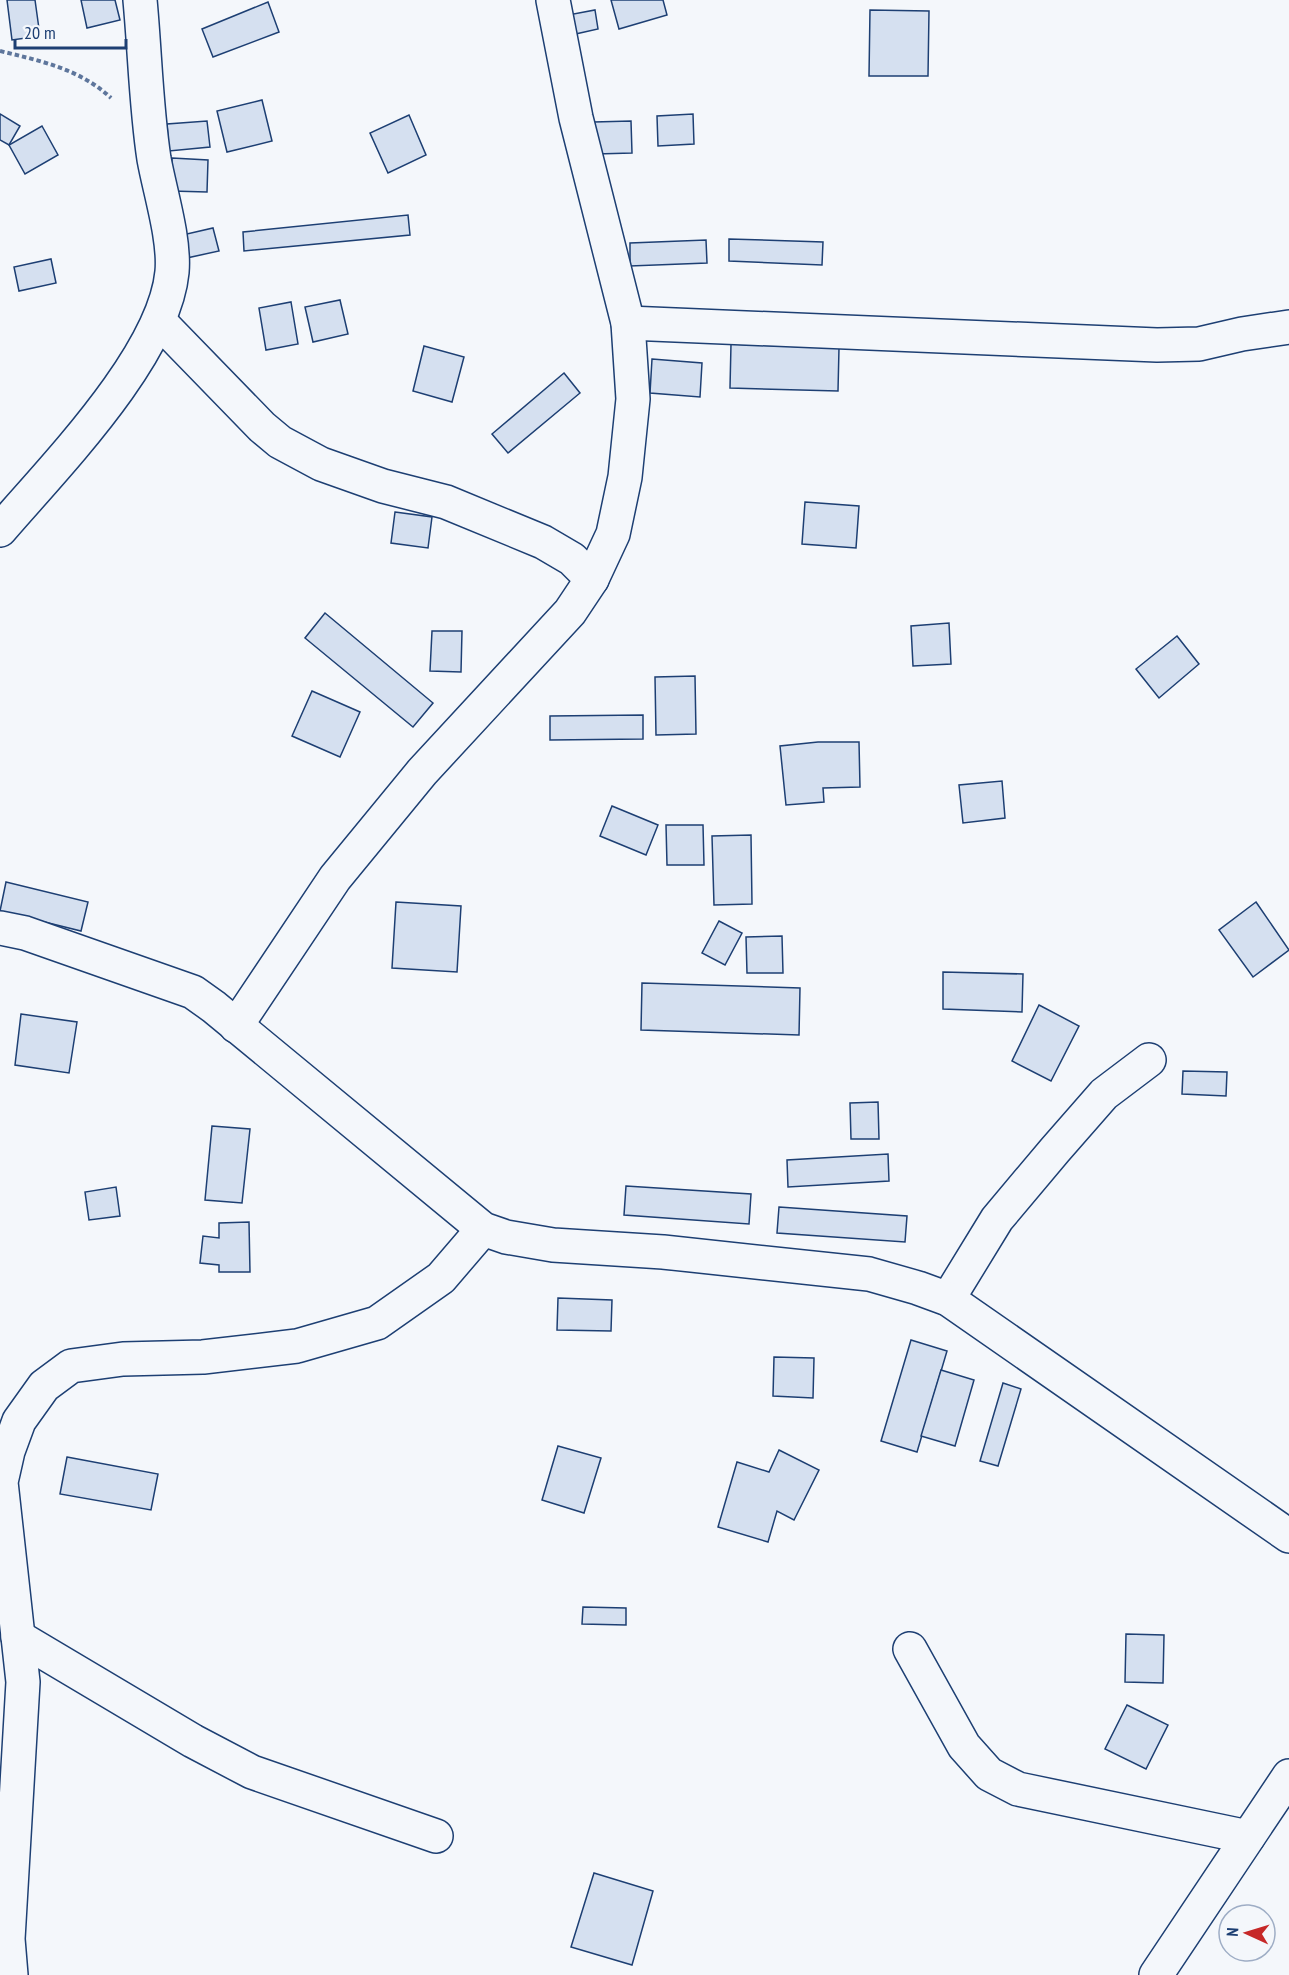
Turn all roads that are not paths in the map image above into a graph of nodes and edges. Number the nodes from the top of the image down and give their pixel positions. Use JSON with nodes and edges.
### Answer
{"nodes":[{"id":1,"x":141,"y":0,"type":"edge"},
{"id":2,"x":553,"y":0,"type":"edge"},
{"id":3,"x":159,"y":321,"type":"junction"},
{"id":4,"x":628,"y":323,"type":"junction"},
{"id":5,"x":1289,"y":327,"type":"edge"},
{"id":6,"x":0,"y":530,"type":"edge"},
{"id":7,"x":592,"y":579,"type":"junction"},
{"id":8,"x":0,"y":928,"type":"edge"},
{"id":9,"x":236,"y":1026,"type":"junction"},
{"id":10,"x":1149,"y":1060,"type":"dead end"},
{"id":11,"x":483,"y":1229,"type":"junction"},
{"id":12,"x":948,"y":1299,"type":"junction"},
{"id":13,"x":1289,"y":1536,"type":"edge"},
{"id":14,"x":18,"y":1637,"type":"junction"},
{"id":15,"x":910,"y":1649,"type":"dead end"},
{"id":16,"x":1289,"y":1776,"type":"edge"},
{"id":17,"x":436,"y":1836,"type":"dead end"},
{"id":18,"x":1248,"y":1837,"type":"junction"},
{"id":19,"x":11,"y":1975,"type":"edge"},
{"id":20,"x":1156,"y":1975,"type":"edge"}],
"edges":[{"from":1,"to":3,"type":"street"},
{"from":2,"to":4,"type":"street"},
{"from":3,"to":6,"type":"street"},
{"from":3,"to":7,"type":"street"},
{"from":4,"to":5,"type":"street"},
{"from":4,"to":7,"type":"street"},
{"from":7,"to":9,"type":"street"},
{"from":8,"to":9,"type":"street"},
{"from":9,"to":11,"type":"street"},
{"from":10,"to":12,"type":"street"},
{"from":11,"to":12,"type":"street"},
{"from":11,"to":14,"type":"street"},
{"from":12,"to":13,"type":"street"},
{"from":14,"to":17,"type":"street"},
{"from":14,"to":19,"type":"street"},
{"from":15,"to":18,"type":"street"},
{"from":16,"to":18,"type":"street"},
{"from":18,"to":20,"type":"street"}]}
